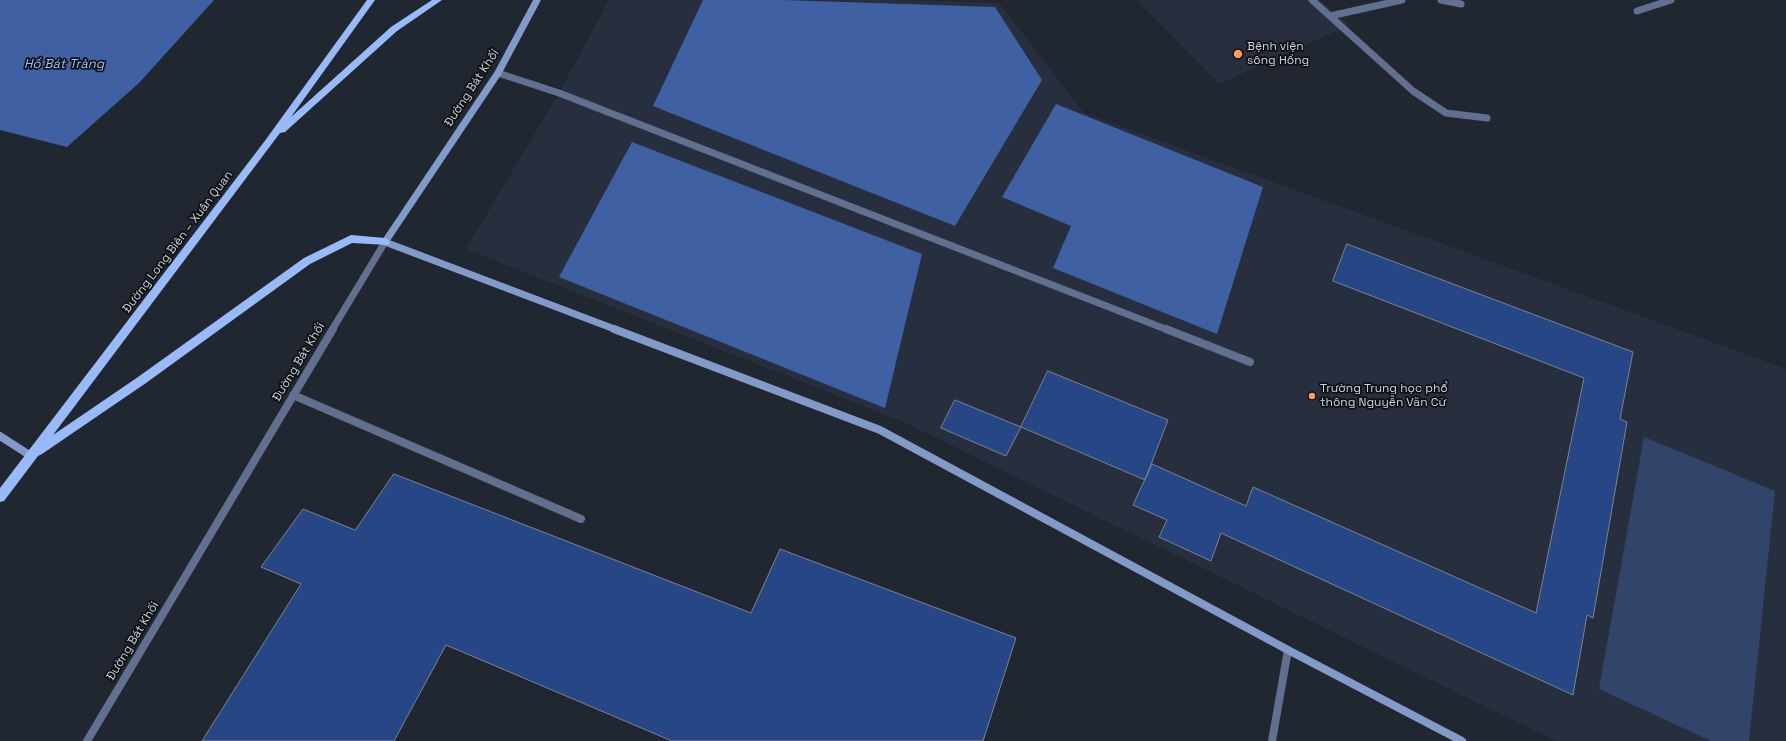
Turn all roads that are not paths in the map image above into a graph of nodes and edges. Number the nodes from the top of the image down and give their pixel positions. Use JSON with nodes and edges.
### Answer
{"nodes":[{"id":1,"x":371,"y":0,"type":"edge"},
{"id":2,"x":438,"y":0,"type":"edge"},
{"id":3,"x":537,"y":0,"type":"edge"},
{"id":4,"x":1312,"y":0,"type":"edge"},
{"id":5,"x":1402,"y":0,"type":"edge"},
{"id":6,"x":1441,"y":0,"type":"edge"},
{"id":7,"x":1670,"y":0,"type":"edge"},
{"id":8,"x":1461,"y":4,"type":"dead end"},
{"id":9,"x":1637,"y":11,"type":"dead end"},
{"id":10,"x":1330,"y":16,"type":"junction"},
{"id":11,"x":498,"y":73,"type":"junction"},
{"id":12,"x":1487,"y":118,"type":"dead end"},
{"id":13,"x":267,"y":144,"type":"junction"},
{"id":14,"x":385,"y":242,"type":"junction"},
{"id":15,"x":1250,"y":362,"type":"dead end"},
{"id":16,"x":293,"y":395,"type":"junction"},
{"id":17,"x":0,"y":436,"type":"edge"},
{"id":18,"x":31,"y":456,"type":"junction"},
{"id":19,"x":0,"y":497,"type":"edge"},
{"id":20,"x":581,"y":519,"type":"dead end"},
{"id":21,"x":1288,"y":650,"type":"junction"},
{"id":22,"x":87,"y":741,"type":"edge"},
{"id":23,"x":1272,"y":741,"type":"edge"},
{"id":24,"x":1462,"y":741,"type":"edge"}],
"edges":[{"from":1,"to":13,"type":"main road","name":"Đường Long Biên – Xuân Quan"},
{"from":2,"to":13,"type":"main road"},
{"from":3,"to":11,"type":"street","name":"Đường Bát Khối"},
{"from":4,"to":10,"type":"street"},
{"from":5,"to":10,"type":"street"},
{"from":6,"to":8,"type":"street"},
{"from":7,"to":9,"type":"street"},
{"from":10,"to":12,"type":"street"},
{"from":11,"to":14,"type":"street","name":"Đường Bát Khối"},
{"from":11,"to":15,"type":"street"},
{"from":13,"to":18,"type":"main road","name":"Đường Long Biên – Xuân Quan"},
{"from":14,"to":16,"type":"street","name":"Đường Bát Khối"},
{"from":14,"to":18,"type":"main road"},
{"from":14,"to":21,"type":"street"},
{"from":16,"to":20,"type":"street"},
{"from":16,"to":22,"type":"street","name":"Đường Bát Khối"},
{"from":17,"to":18,"type":"street"},
{"from":18,"to":19,"type":"main road","name":"Đường Long Biên – Xuân Quan"},
{"from":21,"to":23,"type":"street"},
{"from":21,"to":24,"type":"street"}]}
